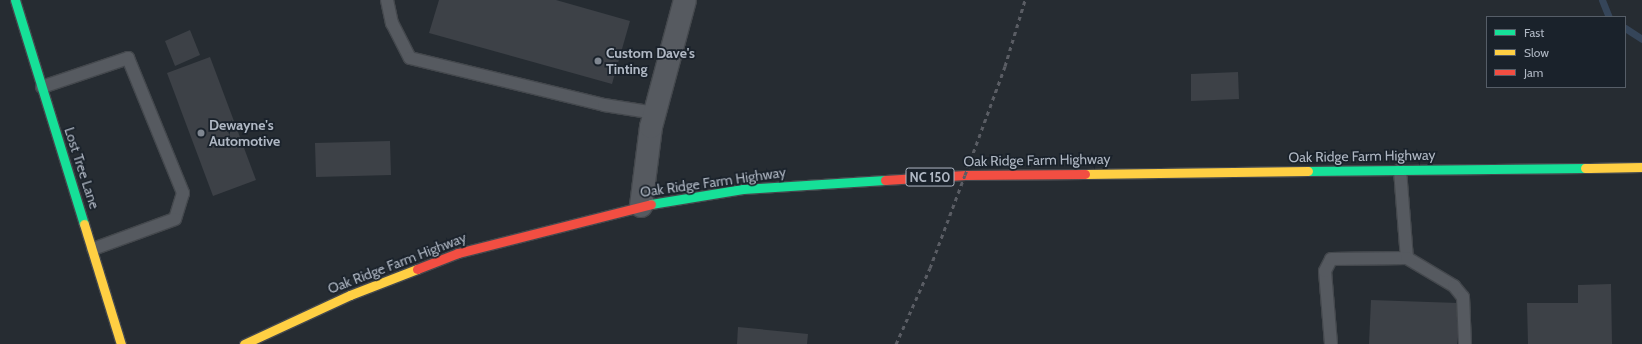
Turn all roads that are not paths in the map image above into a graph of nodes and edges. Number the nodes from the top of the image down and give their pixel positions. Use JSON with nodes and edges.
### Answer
{"nodes":[{"id":1,"x":15,"y":0,"type":"edge"},
{"id":2,"x":387,"y":0,"type":"edge"},
{"id":3,"x":685,"y":0,"type":"edge"},
{"id":4,"x":42,"y":87,"type":"junction"},
{"id":5,"x":655,"y":113,"type":"junction"},
{"id":6,"x":1642,"y":167,"type":"edge"},
{"id":7,"x":1400,"y":170,"type":"junction"},
{"id":8,"x":641,"y":206,"type":"junction"},
{"id":9,"x":93,"y":249,"type":"junction"},
{"id":10,"x":1407,"y":258,"type":"junction"},
{"id":11,"x":120,"y":344,"type":"edge"},
{"id":12,"x":244,"y":344,"type":"edge"},
{"id":13,"x":1331,"y":344,"type":"edge"},
{"id":14,"x":1465,"y":344,"type":"edge"}],
"edges":[{"from":1,"to":4,"type":"main road","name":"Lost Tree Lane"},
{"from":2,"to":5,"type":"lane"},
{"from":3,"to":5,"type":"street"},
{"from":4,"to":9,"type":"main road","name":"Lost Tree Lane"},
{"from":4,"to":9,"type":"lane"},
{"from":5,"to":8,"type":"street"},
{"from":6,"to":7,"type":"main road","name":"Oak Ridge Farm Highway","number":"NC 150"},
{"from":7,"to":8,"type":"main road","name":"Oak Ridge Farm Highway","number":"NC 150"},
{"from":7,"to":10,"type":"lane"},
{"from":8,"to":12,"type":"main road","name":"Oak Ridge Farm Highway","number":"NC 150"},
{"from":9,"to":11,"type":"main road","name":"Lost Tree Lane"},
{"from":10,"to":13,"type":"lane"},
{"from":10,"to":14,"type":"lane"}]}
